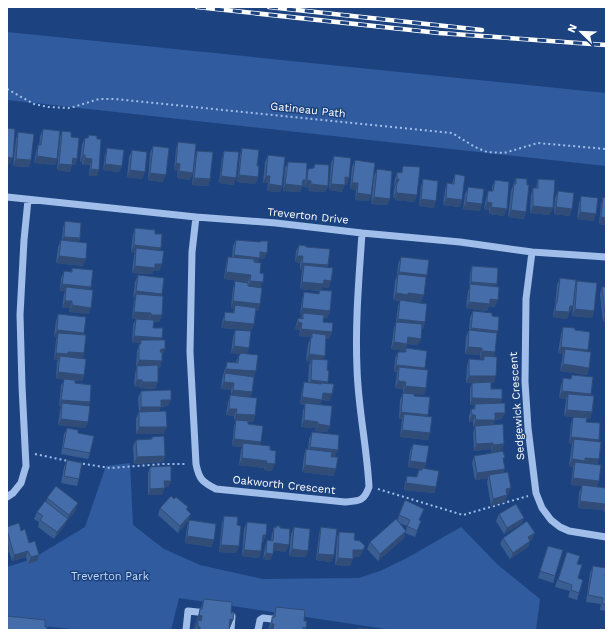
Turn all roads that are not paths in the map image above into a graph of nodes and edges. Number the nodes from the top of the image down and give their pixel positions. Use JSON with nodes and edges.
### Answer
{"nodes":[{"id":1,"x":7,"y":197,"type":"edge"},
{"id":2,"x":28,"y":200,"type":"junction"},
{"id":3,"x":196,"y":217,"type":"junction"},
{"id":4,"x":362,"y":233,"type":"junction"},
{"id":5,"x":532,"y":252,"type":"junction"},
{"id":6,"x":606,"y":257,"type":"edge"},
{"id":7,"x":7,"y":497,"type":"edge"},
{"id":8,"x":606,"y":537,"type":"edge"},
{"id":9,"x":285,"y":620,"type":"edge"},
{"id":10,"x":186,"y":630,"type":"edge"},
{"id":11,"x":231,"y":630,"type":"edge"},
{"id":12,"x":258,"y":630,"type":"edge"}],
"edges":[{"from":1,"to":2,"type":"street","name":"Treverton Drive"},
{"from":2,"to":3,"type":"street","name":"Treverton Drive"},
{"from":2,"to":7,"type":"street"},
{"from":3,"to":4,"type":"street","name":"Treverton Drive"},
{"from":3,"to":4,"type":"street","name":"Oakworth Crescent"},
{"from":4,"to":5,"type":"street","name":"Treverton Drive"},
{"from":5,"to":6,"type":"street","name":"Treverton Drive"},
{"from":5,"to":8,"type":"street","name":"Sedgewick Crescent"},
{"from":9,"to":12,"type":"street"},
{"from":10,"to":11,"type":"street"}]}
